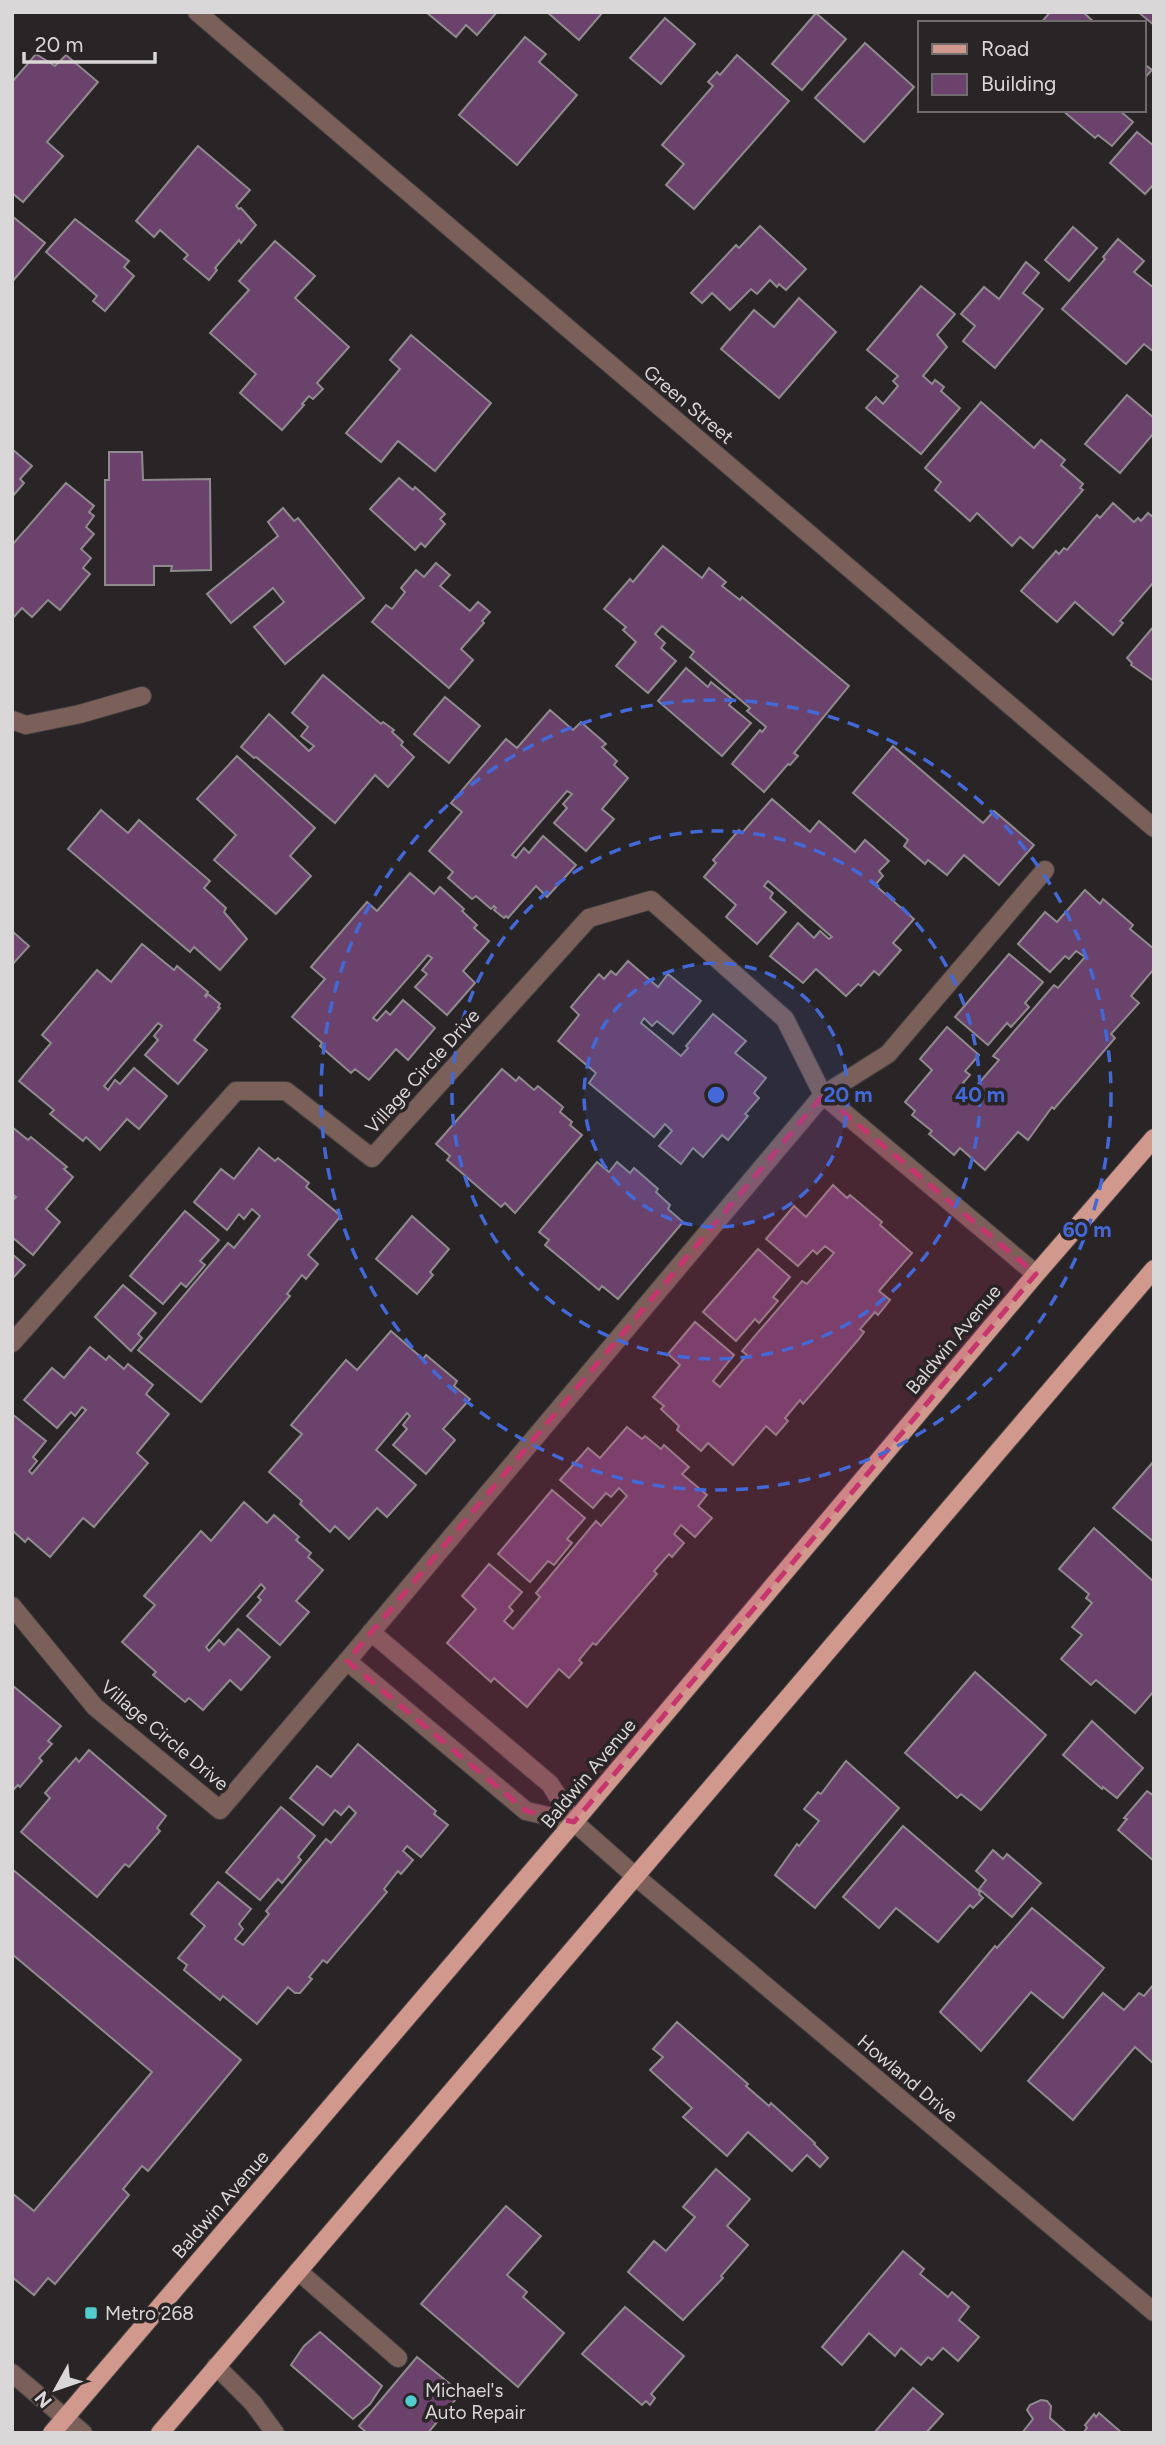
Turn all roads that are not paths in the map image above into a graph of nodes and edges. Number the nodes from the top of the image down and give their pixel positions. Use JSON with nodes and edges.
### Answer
{"nodes":[{"id":1,"x":197,"y":12,"type":"edge"},
{"id":2,"x":142,"y":696,"type":"dead end"},
{"id":3,"x":12,"y":720,"type":"edge"},
{"id":4,"x":1154,"y":828,"type":"edge"},
{"id":5,"x":1045,"y":870,"type":"dead end"},
{"id":6,"x":823,"y":1095,"type":"junction"},
{"id":7,"x":1154,"y":1138,"type":"edge"},
{"id":8,"x":1154,"y":1269,"type":"edge"},
{"id":9,"x":1036,"y":1274,"type":"junction"},
{"id":10,"x":12,"y":1343,"type":"edge"},
{"id":11,"x":12,"y":1606,"type":"edge"},
{"id":12,"x":371,"y":1632,"type":"junction"},
{"id":13,"x":347,"y":1661,"type":"junction"},
{"id":14,"x":574,"y":1822,"type":"junction"},
{"id":15,"x":635,"y":1876,"type":"junction"},
{"id":16,"x":298,"y":2271,"type":"junction"},
{"id":17,"x":1154,"y":2312,"type":"edge"},
{"id":18,"x":398,"y":2358,"type":"dead end"},
{"id":19,"x":216,"y":2366,"type":"junction"},
{"id":20,"x":12,"y":2373,"type":"edge"},
{"id":21,"x":65,"y":2417,"type":"junction"},
{"id":22,"x":52,"y":2433,"type":"edge"},
{"id":23,"x":83,"y":2433,"type":"edge"},
{"id":24,"x":160,"y":2433,"type":"edge"},
{"id":25,"x":275,"y":2433,"type":"edge"}],
"edges":[{"from":1,"to":4,"type":"street","name":"Green Street"},
{"from":2,"to":3,"type":"street"},
{"from":5,"to":6,"type":"street"},
{"from":6,"to":9,"type":"street","name":"Village Circle Drive"},
{"from":6,"to":10,"type":"street","name":"Village Circle Drive"},
{"from":6,"to":12,"type":"street","name":"Village Circle Drive"},
{"from":7,"to":9,"type":"main road","name":"Baldwin Avenue"},
{"from":8,"to":15,"type":"main road"},
{"from":9,"to":14,"type":"main road","name":"Baldwin Avenue"},
{"from":11,"to":13,"type":"street","name":"Village Circle Drive"},
{"from":12,"to":13,"type":"street","name":"Village Circle Drive"},
{"from":12,"to":14,"type":"street"},
{"from":13,"to":14,"type":"street"},
{"from":14,"to":15,"type":"street"},
{"from":14,"to":21,"type":"main road","name":"Baldwin Avenue"},
{"from":15,"to":16,"type":"main road"},
{"from":15,"to":17,"type":"street","name":"Howland Drive"},
{"from":16,"to":18,"type":"street"},
{"from":16,"to":19,"type":"main road"},
{"from":19,"to":24,"type":"main road"},
{"from":19,"to":25,"type":"street"},
{"from":20,"to":21,"type":"street"},
{"from":21,"to":22,"type":"main road","name":"Baldwin Avenue"},
{"from":21,"to":23,"type":"street"}]}
